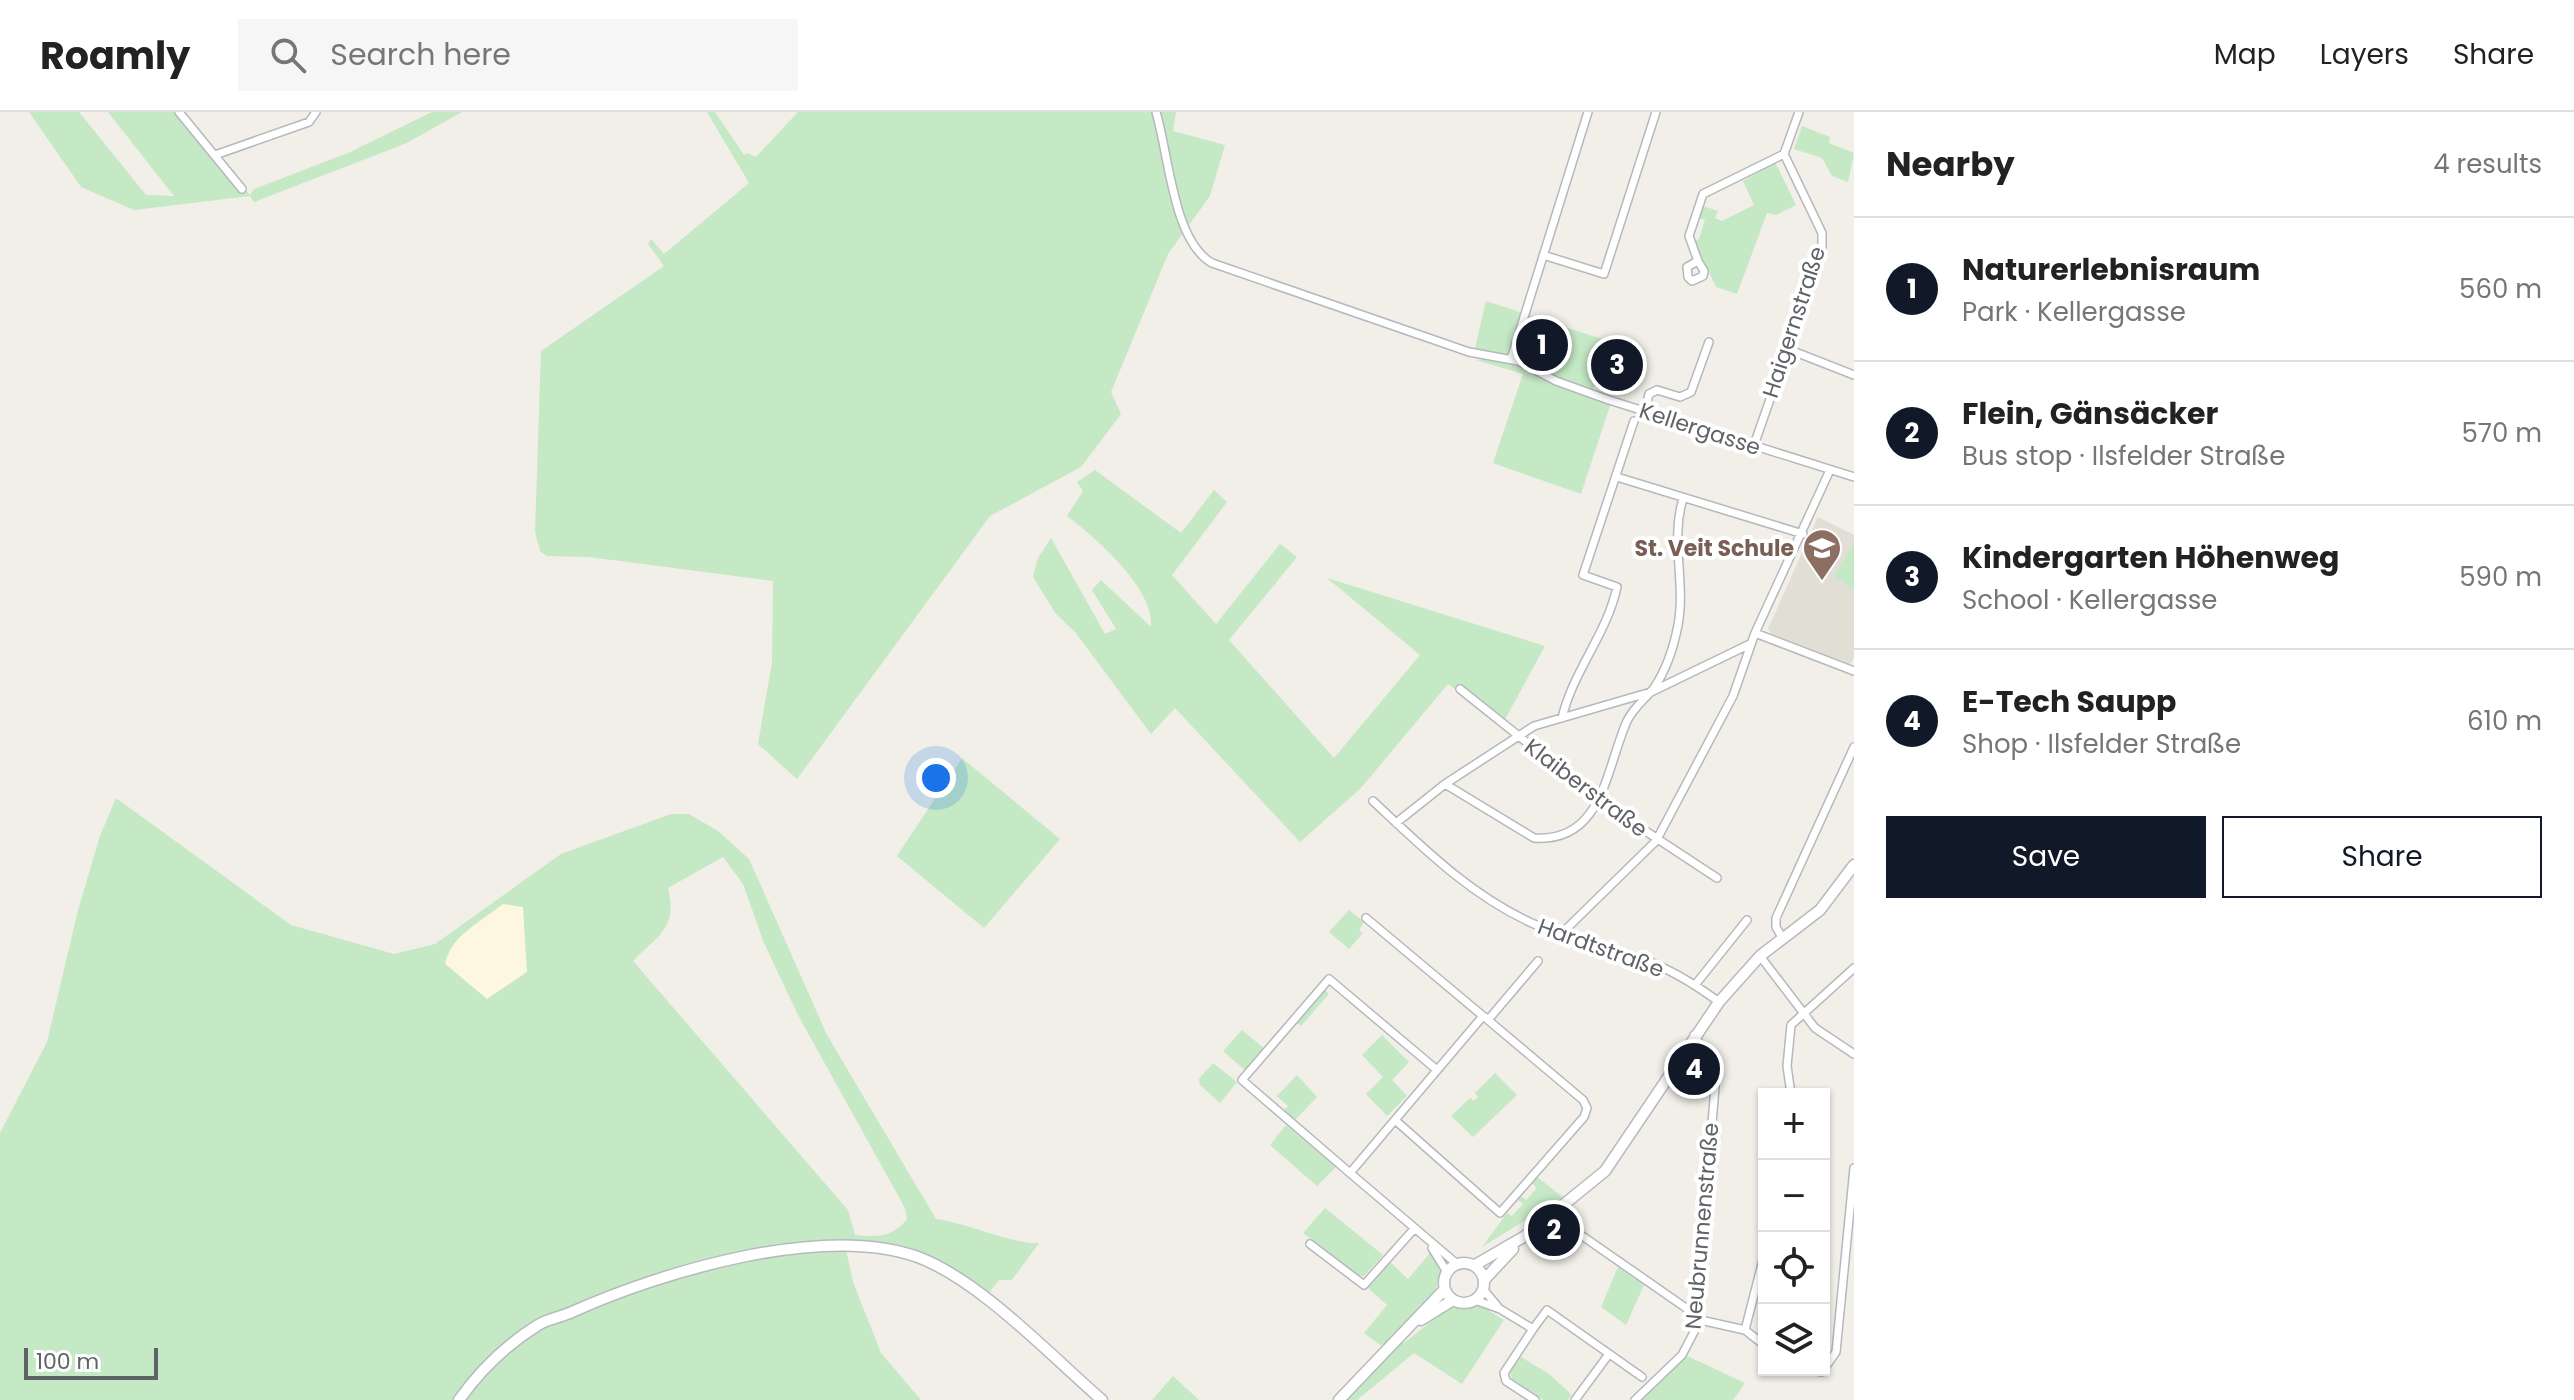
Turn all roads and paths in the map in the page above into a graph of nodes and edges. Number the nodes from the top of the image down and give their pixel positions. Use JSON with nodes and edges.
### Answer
{"nodes":[{"id":1,"x":180,"y":112,"type":"edge"},
{"id":2,"x":316,"y":112,"type":"edge"},
{"id":3,"x":1156,"y":112,"type":"edge"},
{"id":4,"x":1588,"y":112,"type":"edge"},
{"id":5,"x":1799,"y":112,"type":"edge"},
{"id":6,"x":1654,"y":113,"type":"edge"},
{"id":7,"x":1784,"y":154,"type":"junction"},
{"id":8,"x":215,"y":155,"type":"junction"},
{"id":9,"x":242,"y":189,"type":"dead end"},
{"id":10,"x":1543,"y":255,"type":"junction"},
{"id":11,"x":1698,"y":261,"type":"dead end"},
{"id":12,"x":1709,"y":342,"type":"dead end"},
{"id":13,"x":1785,"y":348,"type":"junction"},
{"id":14,"x":1511,"y":359,"type":"junction"},
{"id":15,"x":1854,"y":375,"type":"edge"},
{"id":16,"x":1645,"y":410,"type":"junction"},
{"id":17,"x":1634,"y":421,"type":"dead end"},
{"id":18,"x":1754,"y":445,"type":"junction"},
{"id":19,"x":1830,"y":470,"type":"junction"},
{"id":20,"x":1617,"y":477,"type":"junction"},
{"id":21,"x":1854,"y":477,"type":"edge"},
{"id":22,"x":1683,"y":499,"type":"junction"},
{"id":23,"x":1803,"y":534,"type":"junction"},
{"id":24,"x":1755,"y":633,"type":"junction"},
{"id":25,"x":1750,"y":644,"type":"junction"},
{"id":26,"x":1854,"y":671,"type":"edge"},
{"id":27,"x":1460,"y":689,"type":"dead end"},
{"id":28,"x":1651,"y":692,"type":"junction"},
{"id":29,"x":1562,"y":718,"type":"junction"},
{"id":30,"x":1518,"y":736,"type":"junction"},
{"id":31,"x":1854,"y":747,"type":"edge"},
{"id":32,"x":1445,"y":784,"type":"junction"},
{"id":33,"x":1373,"y":801,"type":"dead end"},
{"id":34,"x":1600,"y":801,"type":"junction"},
{"id":35,"x":1396,"y":823,"type":"junction"},
{"id":36,"x":1656,"y":841,"type":"junction"},
{"id":37,"x":1854,"y":865,"type":"edge"},
{"id":38,"x":1717,"y":878,"type":"dead end"},
{"id":39,"x":1366,"y":918,"type":"dead end"},
{"id":40,"x":1747,"y":920,"type":"dead end"},
{"id":41,"x":1560,"y":935,"type":"junction"},
{"id":42,"x":1783,"y":939,"type":"junction"},
{"id":43,"x":1760,"y":956,"type":"junction"},
{"id":44,"x":1538,"y":961,"type":"dead end"},
{"id":45,"x":1854,"y":968,"type":"edge"},
{"id":46,"x":1695,"y":985,"type":"junction"},
{"id":47,"x":1719,"y":1002,"type":"junction"},
{"id":48,"x":1802,"y":1013,"type":"junction"},
{"id":49,"x":1485,"y":1018,"type":"junction"},
{"id":50,"x":1694,"y":1035,"type":"junction"},
{"id":51,"x":1854,"y":1054,"type":"edge"},
{"id":52,"x":1437,"y":1070,"type":"junction"},
{"id":53,"x":1791,"y":1088,"type":"edge"},
{"id":54,"x":1395,"y":1120,"type":"junction"},
{"id":55,"x":1854,"y":1168,"type":"edge"},
{"id":56,"x":1350,"y":1173,"type":"junction"},
{"id":57,"x":1568,"y":1226,"type":"dead end"},
{"id":58,"x":1414,"y":1229,"type":"junction"},
{"id":59,"x":1525,"y":1236,"type":"junction"},
{"id":60,"x":1426,"y":1240,"type":"junction"},
{"id":61,"x":1310,"y":1244,"type":"dead end"},
{"id":62,"x":1457,"y":1264,"type":"junction"},
{"id":63,"x":1475,"y":1265,"type":"junction"},
{"id":64,"x":1447,"y":1272,"type":"junction"},
{"id":65,"x":1758,"y":1279,"type":"edge"},
{"id":66,"x":1484,"y":1284,"type":"junction"},
{"id":67,"x":1445,"y":1289,"type":"junction"},
{"id":68,"x":1453,"y":1300,"type":"junction"},
{"id":69,"x":1475,"y":1300,"type":"junction"},
{"id":70,"x":1500,"y":1309,"type":"junction"},
{"id":71,"x":1696,"y":1317,"type":"junction"},
{"id":72,"x":1533,"y":1329,"type":"junction"},
{"id":73,"x":1745,"y":1330,"type":"junction"},
{"id":74,"x":1758,"y":1340,"type":"edge"},
{"id":75,"x":1390,"y":1348,"type":"junction"},
{"id":76,"x":1609,"y":1354,"type":"junction"},
{"id":77,"x":1830,"y":1361,"type":"edge"},
{"id":78,"x":1642,"y":1377,"type":"dead end"},
{"id":79,"x":459,"y":1400,"type":"edge"},
{"id":80,"x":1102,"y":1400,"type":"edge"},
{"id":81,"x":1339,"y":1400,"type":"edge"},
{"id":82,"x":1535,"y":1400,"type":"edge"},
{"id":83,"x":1575,"y":1400,"type":"edge"},
{"id":84,"x":1635,"y":1400,"type":"edge"}],
"edges":[{"from":1,"to":8,"type":"street"},
{"from":2,"to":8,"type":"street"},
{"from":3,"to":14,"type":"street","name":"Kellergasse"},
{"from":4,"to":10,"type":"street"},
{"from":5,"to":7,"type":"street"},
{"from":6,"to":10,"type":"street"},
{"from":7,"to":11,"type":"street"},
{"from":7,"to":13,"type":"street","name":"Haigernstraße"},
{"from":8,"to":9,"type":"street"},
{"from":10,"to":14,"type":"street"},
{"from":12,"to":16,"type":"street"},
{"from":13,"to":15,"type":"street"},
{"from":13,"to":18,"type":"street","name":"Haigernstraße"},
{"from":14,"to":16,"type":"street","name":"Kellergasse"},
{"from":16,"to":18,"type":"street","name":"Kellergasse"},
{"from":17,"to":20,"type":"street"},
{"from":18,"to":19,"type":"street","name":"Kellergasse"},
{"from":19,"to":21,"type":"street","name":"Kellergasse"},
{"from":19,"to":23,"type":"street"},
{"from":20,"to":22,"type":"street"},
{"from":20,"to":29,"type":"street"},
{"from":22,"to":23,"type":"street"},
{"from":22,"to":28,"type":"street"},
{"from":23,"to":24,"type":"street"},
{"from":24,"to":25,"type":"street"},
{"from":24,"to":26,"type":"street"},
{"from":25,"to":28,"type":"street"},
{"from":25,"to":36,"type":"street"},
{"from":27,"to":30,"type":"street","name":"Klaiberstraße"},
{"from":28,"to":29,"type":"street"},
{"from":28,"to":34,"type":"street"},
{"from":29,"to":30,"type":"street"},
{"from":30,"to":32,"type":"street"},
{"from":30,"to":34,"type":"street","name":"Klaiberstraße"},
{"from":31,"to":42,"type":"street"},
{"from":32,"to":34,"type":"street"},
{"from":32,"to":35,"type":"street"},
{"from":33,"to":35,"type":"street","name":"Hardtstraße"},
{"from":34,"to":36,"type":"street","name":"Klaiberstraße"},
{"from":35,"to":41,"type":"street","name":"Hardtstraße"},
{"from":36,"to":38,"type":"street","name":"Klaiberstraße"},
{"from":36,"to":41,"type":"street"},
{"from":37,"to":42,"type":"main road"},
{"from":39,"to":49,"type":"street"},
{"from":40,"to":46,"type":"street"},
{"from":41,"to":46,"type":"street","name":"Hardtstraße"},
{"from":42,"to":43,"type":"main road"},
{"from":43,"to":47,"type":"main road"},
{"from":43,"to":48,"type":"street"},
{"from":44,"to":49,"type":"street"},
{"from":45,"to":48,"type":"street"},
{"from":46,"to":47,"type":"street","name":"Hardtstraße"},
{"from":47,"to":50,"type":"main road"},
{"from":48,"to":51,"type":"street"},
{"from":48,"to":53,"type":"street"},
{"from":49,"to":52,"type":"street"},
{"from":49,"to":54,"type":"street"},
{"from":50,"to":59,"type":"main road"},
{"from":50,"to":71,"type":"street","name":"Neubrunnenstraße"},
{"from":52,"to":54,"type":"street"},
{"from":52,"to":56,"type":"street"},
{"from":54,"to":56,"type":"street"},
{"from":55,"to":77,"type":"street"},
{"from":56,"to":58,"type":"street"},
{"from":57,"to":71,"type":"street"},
{"from":58,"to":60,"type":"street"},
{"from":58,"to":61,"type":"street"},
{"from":59,"to":63,"type":"main road"},
{"from":59,"to":66,"type":"main road"},
{"from":60,"to":62,"type":"street"},
{"from":60,"to":64,"type":"street"},
{"from":62,"to":63,"type":"main road"},
{"from":62,"to":64,"type":"main road"},
{"from":63,"to":66,"type":"main road"},
{"from":64,"to":67,"type":"main road"},
{"from":65,"to":73,"type":"street"},
{"from":66,"to":69,"type":"main road"},
{"from":66,"to":70,"type":"street"},
{"from":67,"to":68,"type":"main road"},
{"from":67,"to":75,"type":"main road"},
{"from":68,"to":69,"type":"main road"},
{"from":68,"to":75,"type":"main road"},
{"from":69,"to":70,"type":"street"},
{"from":70,"to":72,"type":"street"},
{"from":71,"to":73,"type":"street"},
{"from":71,"to":84,"type":"street","name":"Neubrunnenstraße"},
{"from":72,"to":76,"type":"street"},
{"from":72,"to":82,"type":"street"},
{"from":73,"to":74,"type":"street"},
{"from":75,"to":81,"type":"main road"},
{"from":76,"to":78,"type":"street"},
{"from":76,"to":83,"type":"street"},
{"from":79,"to":80,"type":"main road"}]}
